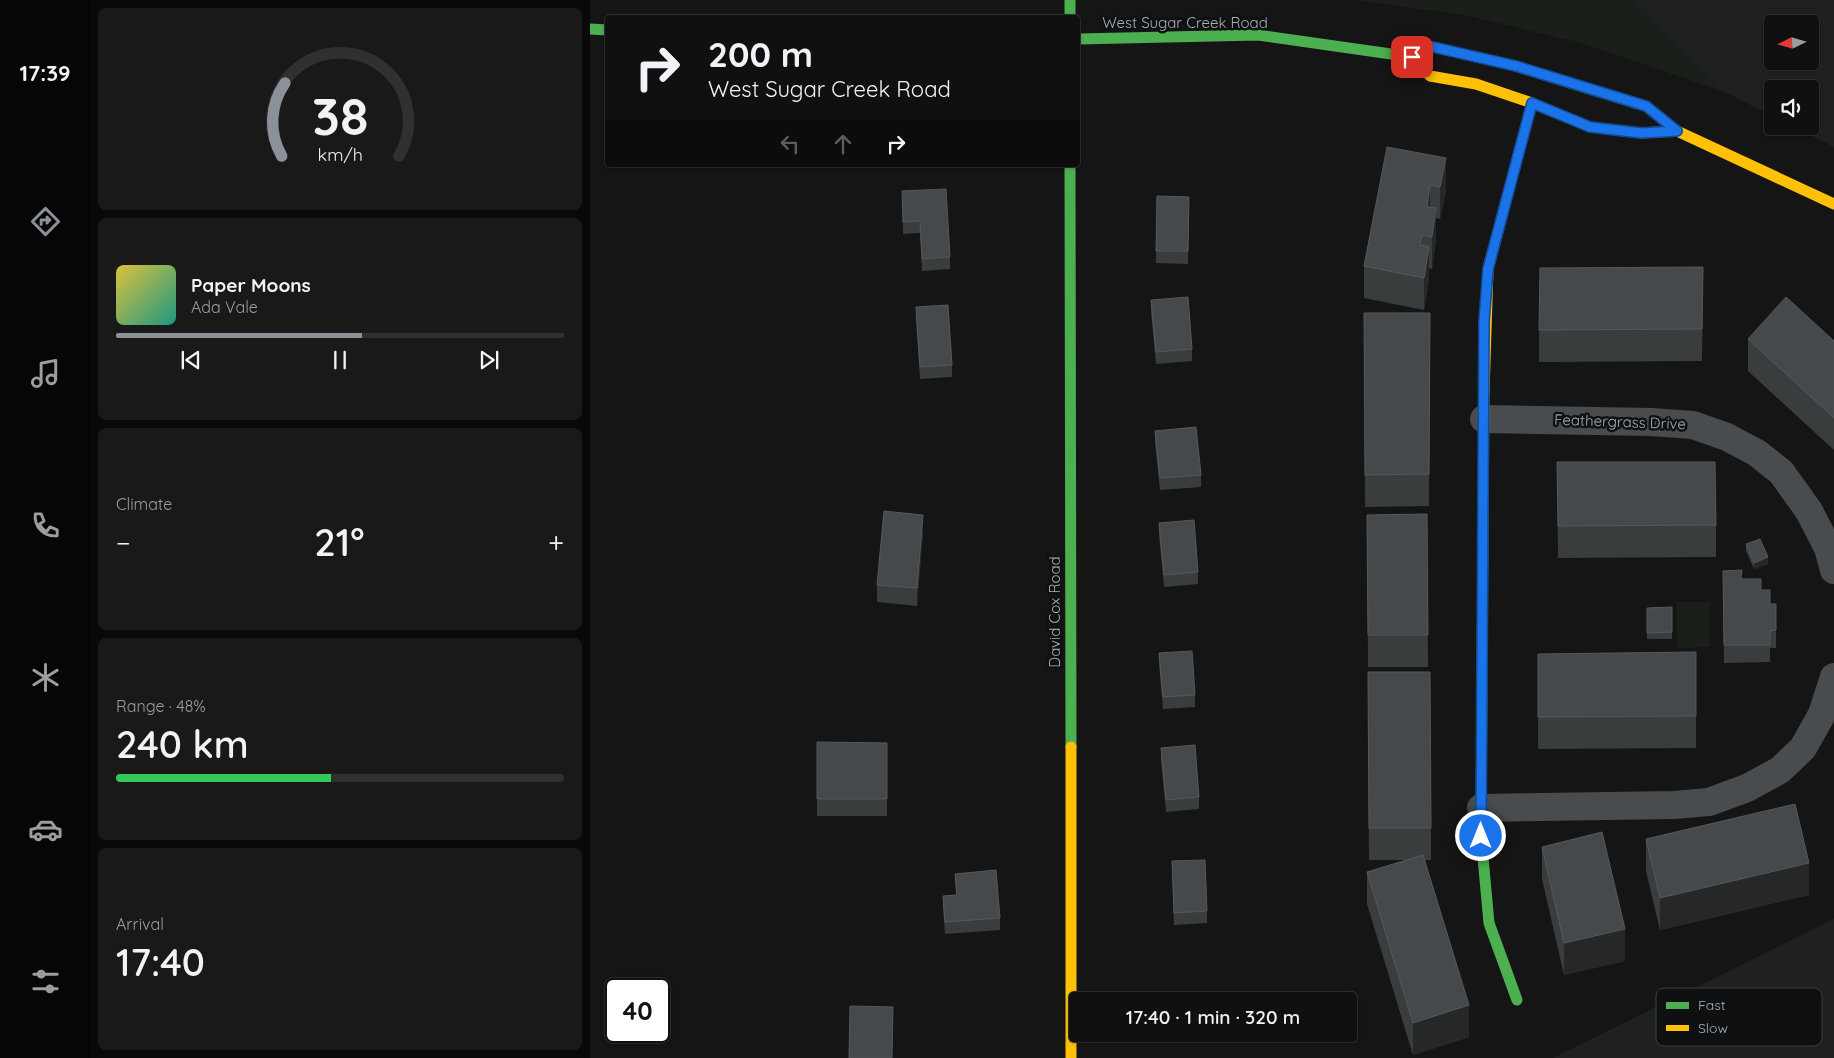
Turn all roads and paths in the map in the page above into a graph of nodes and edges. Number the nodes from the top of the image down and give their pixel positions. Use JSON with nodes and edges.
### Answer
{"nodes":[{"id":1,"x":1070,"y":0,"type":"edge"},
{"id":2,"x":1070,"y":15,"type":"edge"},
{"id":3,"x":590,"y":29,"type":"edge"},
{"id":4,"x":605,"y":30,"type":"edge"},
{"id":5,"x":1080,"y":39,"type":"edge"},
{"id":6,"x":1412,"y":57,"type":"junction"},
{"id":7,"x":1532,"y":103,"type":"junction"},
{"id":8,"x":1677,"y":131,"type":"junction"},
{"id":9,"x":1070,"y":167,"type":"edge"},
{"id":10,"x":1834,"y":204,"type":"edge"},
{"id":11,"x":1484,"y":419,"type":"junction"},
{"id":12,"x":1834,"y":570,"type":"edge"},
{"id":13,"x":1834,"y":677,"type":"edge"},
{"id":14,"x":1481,"y":808,"type":"junction"},
{"id":15,"x":1517,"y":1000,"type":"dead end"},
{"id":16,"x":1071,"y":1058,"type":"edge"}],
"edges":[{"from":1,"to":2,"type":"main road"},
{"from":3,"to":4,"type":"main road"},
{"from":5,"to":6,"type":"main road","name":"West Sugar Creek Road"},
{"from":6,"to":7,"type":"main road"},
{"from":6,"to":8,"type":"main road"},
{"from":7,"to":8,"type":"main road"},
{"from":7,"to":11,"type":"main road"},
{"from":8,"to":10,"type":"main road"},
{"from":9,"to":16,"type":"main road","name":"David Cox Road"},
{"from":11,"to":12,"type":"street","name":"Feathergrass Drive"},
{"from":11,"to":14,"type":"main road"},
{"from":13,"to":14,"type":"street"},
{"from":14,"to":15,"type":"main road"}]}
